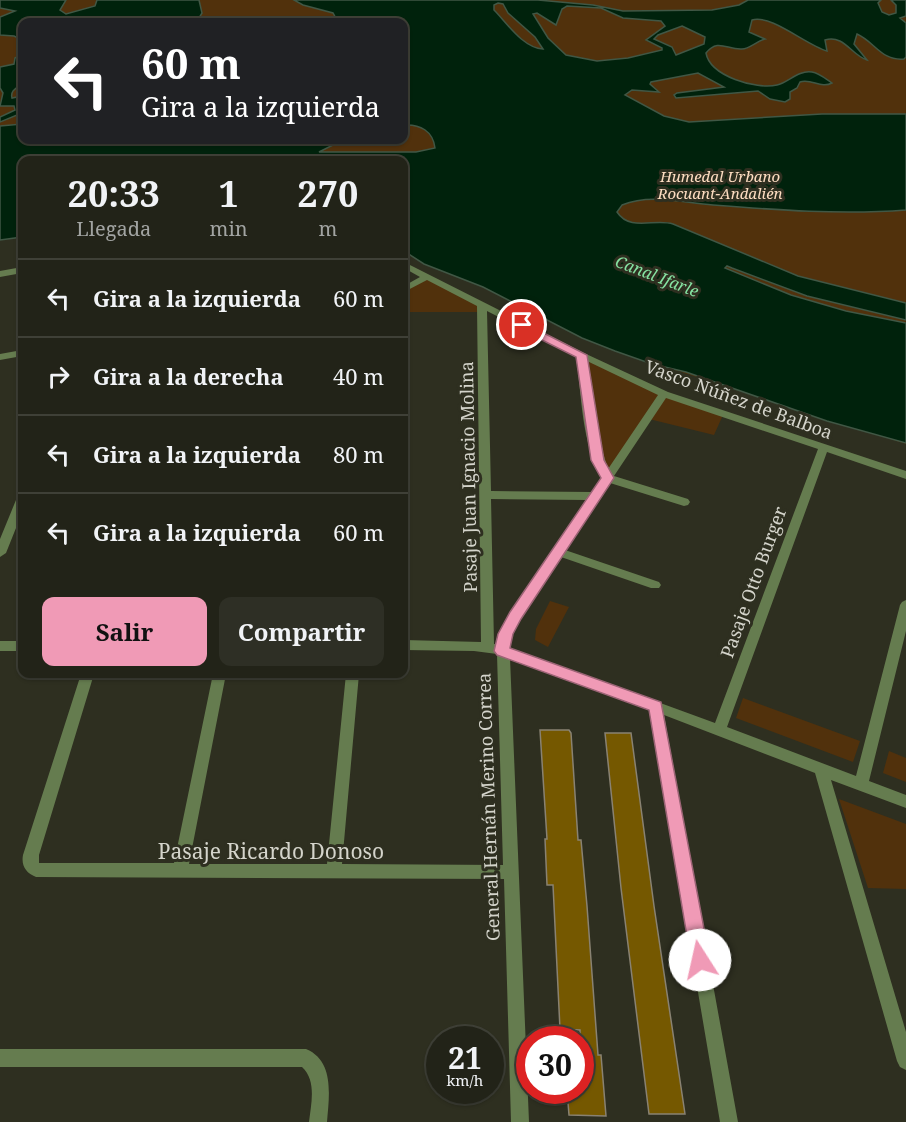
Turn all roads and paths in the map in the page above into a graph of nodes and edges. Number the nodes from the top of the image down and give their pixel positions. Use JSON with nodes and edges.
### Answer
{"nodes":[{"id":1,"x":408,"y":267,"type":"edge"},
{"id":2,"x":18,"y":271,"type":"edge"},
{"id":3,"x":0,"y":274,"type":"edge"},
{"id":4,"x":426,"y":277,"type":"junction"},
{"id":5,"x":408,"y":287,"type":"edge"},
{"id":6,"x":482,"y":305,"type":"junction"},
{"id":7,"x":18,"y":354,"type":"edge"},
{"id":8,"x":581,"y":355,"type":"junction"},
{"id":9,"x":0,"y":357,"type":"edge"},
{"id":10,"x":664,"y":394,"type":"junction"},
{"id":11,"x":824,"y":447,"type":"junction"},
{"id":12,"x":906,"y":475,"type":"edge"},
{"id":13,"x":608,"y":478,"type":"junction"},
{"id":14,"x":485,"y":495,"type":"junction"},
{"id":15,"x":595,"y":496,"type":"junction"},
{"id":16,"x":684,"y":502,"type":"dead end"},
{"id":17,"x":18,"y":510,"type":"edge"},
{"id":18,"x":558,"y":552,"type":"junction"},
{"id":19,"x":0,"y":553,"type":"edge"},
{"id":20,"x":656,"y":585,"type":"dead end"},
{"id":21,"x":906,"y":605,"type":"edge"},
{"id":22,"x":408,"y":645,"type":"edge"},
{"id":23,"x":0,"y":646,"type":"edge"},
{"id":24,"x":18,"y":646,"type":"edge"},
{"id":25,"x":495,"y":649,"type":"junction"},
{"id":26,"x":86,"y":678,"type":"edge"},
{"id":27,"x":219,"y":678,"type":"edge"},
{"id":28,"x":353,"y":678,"type":"edge"},
{"id":29,"x":656,"y":706,"type":"junction"},
{"id":30,"x":719,"y":730,"type":"junction"},
{"id":31,"x":821,"y":769,"type":"junction"},
{"id":32,"x":861,"y":785,"type":"junction"},
{"id":33,"x":906,"y":802,"type":"edge"},
{"id":34,"x":180,"y":871,"type":"junction"},
{"id":35,"x":334,"y":872,"type":"junction"},
{"id":36,"x":510,"y":872,"type":"junction"},
{"id":37,"x":0,"y":1058,"type":"edge"},
{"id":38,"x":906,"y":1061,"type":"edge"},
{"id":39,"x":318,"y":1122,"type":"edge"},
{"id":40,"x":520,"y":1122,"type":"edge"},
{"id":41,"x":729,"y":1122,"type":"edge"}],
"edges":[{"from":1,"to":4,"type":"street","name":"Vasco Núñez de Balboa"},
{"from":2,"to":3,"type":"street"},
{"from":4,"to":5,"type":"street"},
{"from":4,"to":6,"type":"street","name":"Vasco Núñez de Balboa"},
{"from":6,"to":8,"type":"street","name":"Vasco Núñez de Balboa"},
{"from":6,"to":14,"type":"street","name":"Pasaje Juan Ignacio Molina"},
{"from":7,"to":9,"type":"street"},
{"from":8,"to":10,"type":"street","name":"Vasco Núñez de Balboa"},
{"from":8,"to":13,"type":"street"},
{"from":10,"to":11,"type":"street","name":"Vasco Núñez de Balboa"},
{"from":10,"to":13,"type":"street","name":"General Hernán Merino Correa"},
{"from":11,"to":12,"type":"street","name":"Vasco Núñez de Balboa"},
{"from":11,"to":30,"type":"street","name":"Pasaje Otto Burger"},
{"from":13,"to":15,"type":"street","name":"General Hernán Merino Correa"},
{"from":13,"to":16,"type":"street"},
{"from":14,"to":15,"type":"street"},
{"from":14,"to":25,"type":"street","name":"Pasaje Juan Ignacio Molina"},
{"from":15,"to":18,"type":"street","name":"General Hernán Merino Correa"},
{"from":17,"to":19,"type":"street"},
{"from":18,"to":20,"type":"street"},
{"from":18,"to":25,"type":"street","name":"General Hernán Merino Correa"},
{"from":21,"to":32,"type":"street"},
{"from":22,"to":25,"type":"street"},
{"from":23,"to":24,"type":"street"},
{"from":25,"to":29,"type":"street"},
{"from":25,"to":36,"type":"street","name":"General Hernán Merino Correa"},
{"from":26,"to":34,"type":"street","name":"Pasaje Ricardo Donoso"},
{"from":27,"to":34,"type":"street"},
{"from":28,"to":35,"type":"street"},
{"from":29,"to":30,"type":"street"},
{"from":29,"to":41,"type":"street"},
{"from":30,"to":31,"type":"street"},
{"from":31,"to":32,"type":"street"},
{"from":31,"to":38,"type":"street"},
{"from":32,"to":33,"type":"street"},
{"from":34,"to":35,"type":"street","name":"Pasaje Ricardo Donoso"},
{"from":35,"to":36,"type":"street","name":"Pasaje Ricardo Donoso"},
{"from":36,"to":40,"type":"street","name":"General Hernán Merino Correa"},
{"from":37,"to":39,"type":"street"}]}
